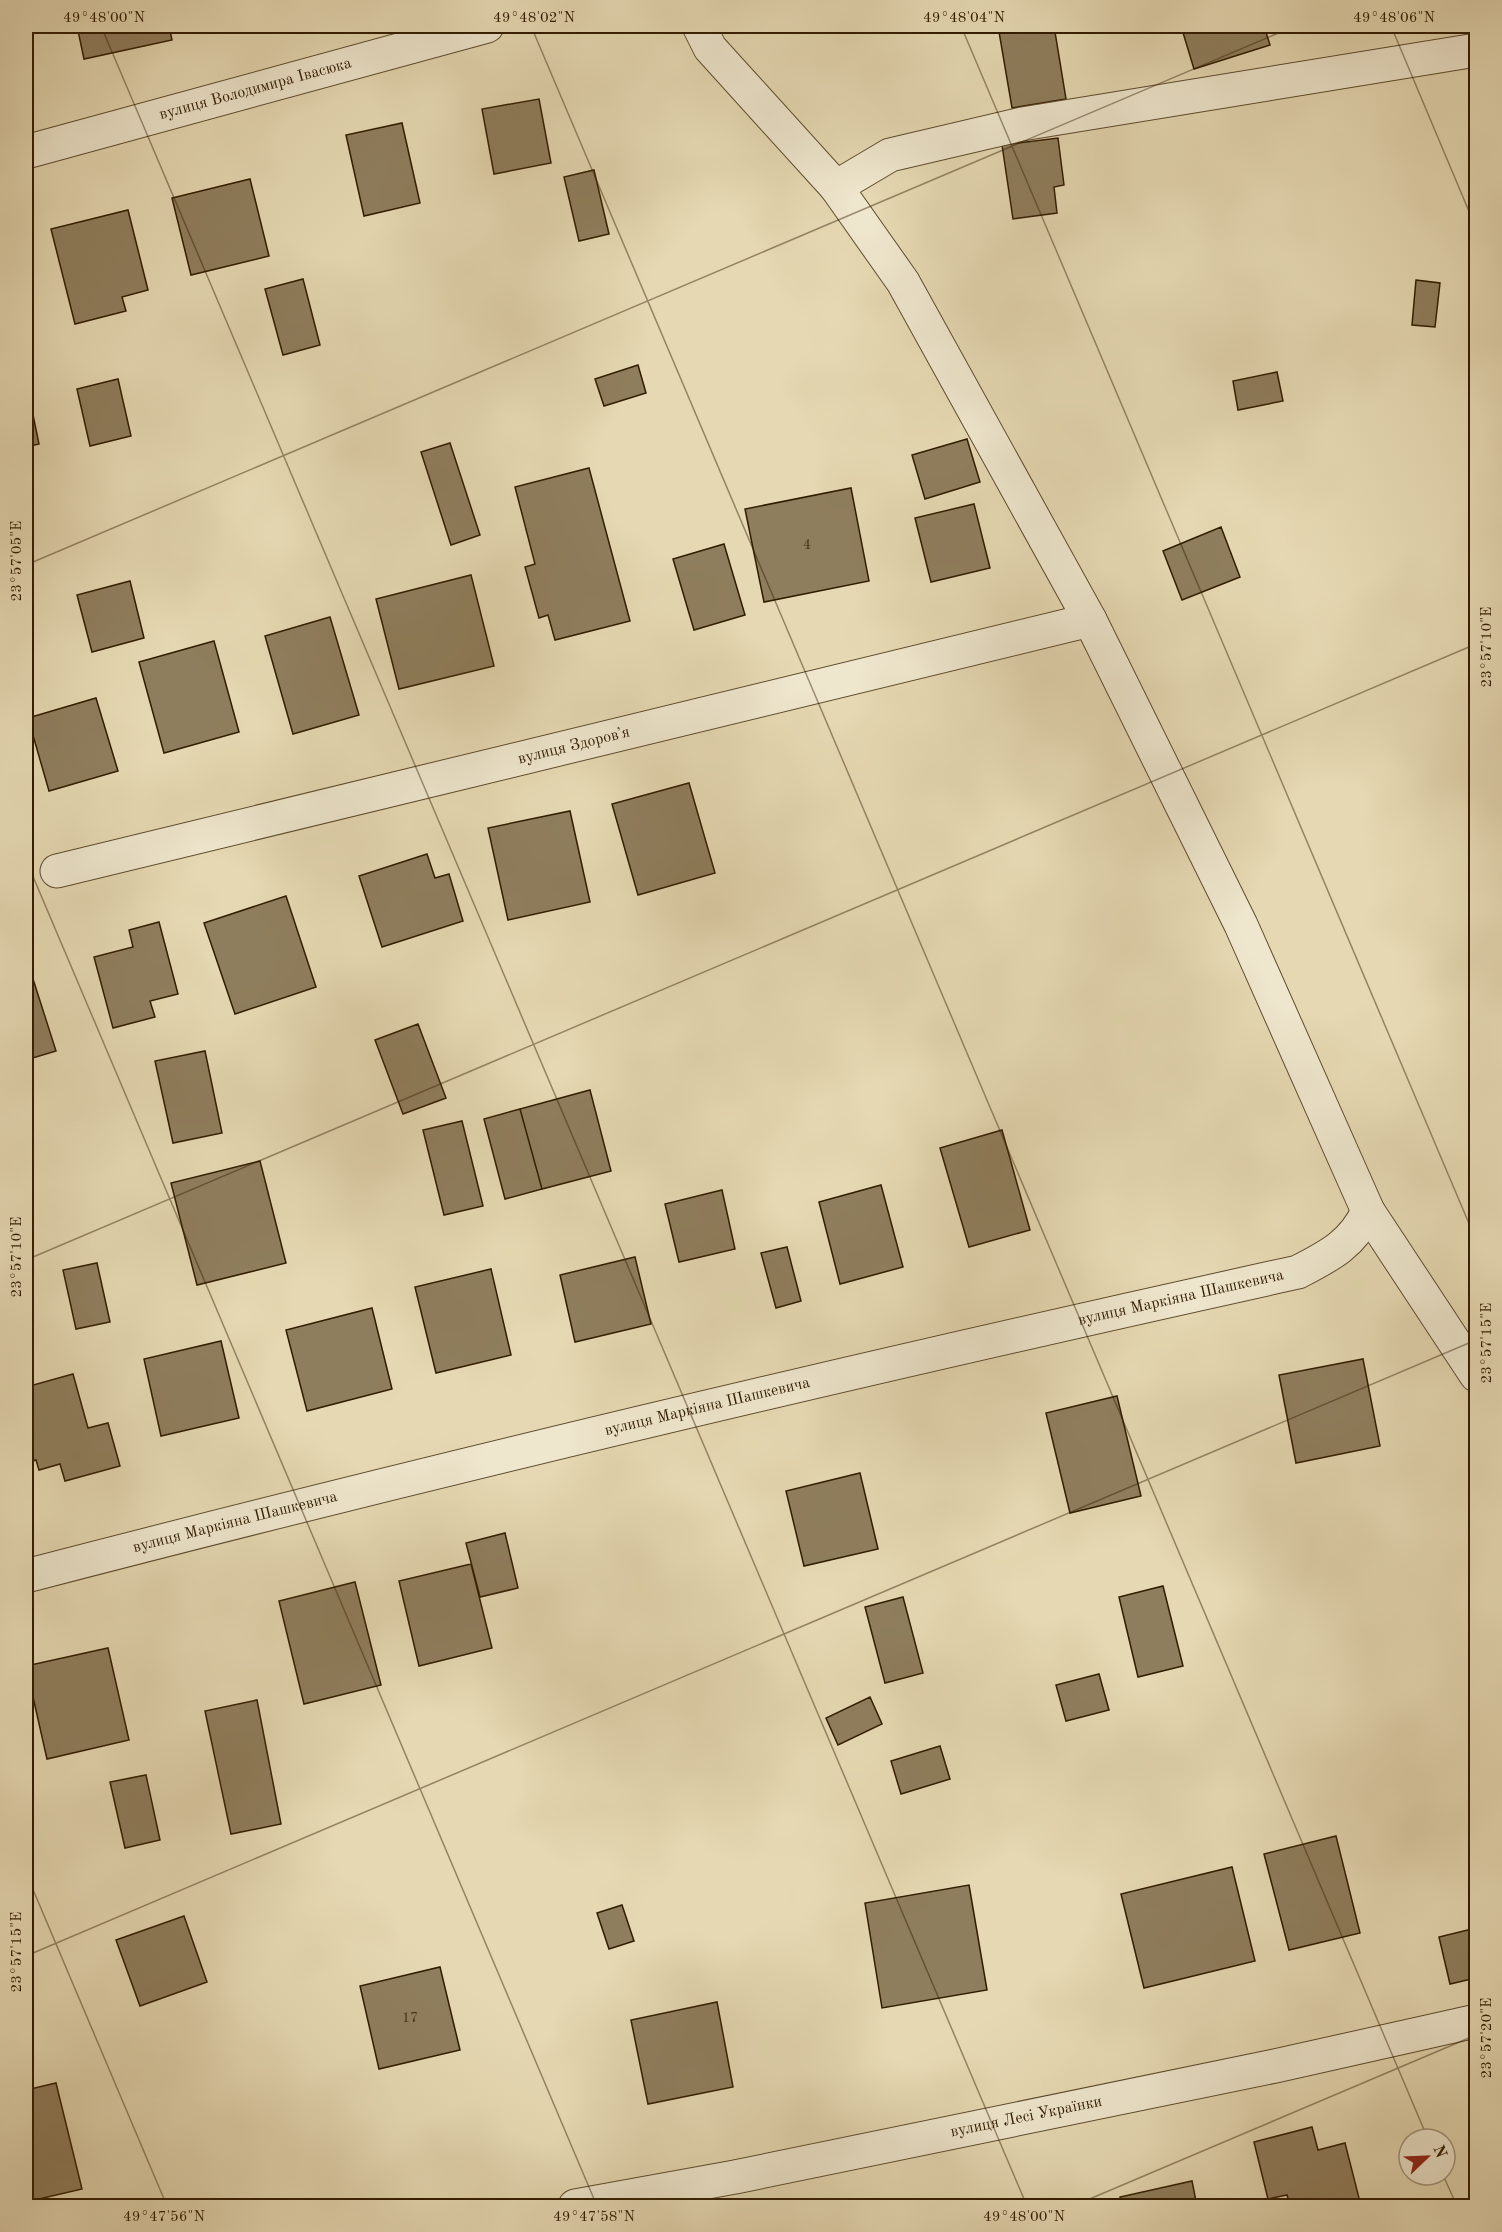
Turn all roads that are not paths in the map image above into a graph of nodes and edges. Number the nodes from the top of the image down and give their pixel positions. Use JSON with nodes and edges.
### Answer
{"nodes":[{"id":1,"x":487,"y":26,"type":"edge"},
{"id":2,"x":699,"y":26,"type":"edge"},
{"id":3,"x":1476,"y":50,"type":"edge"},
{"id":4,"x":26,"y":152,"type":"edge"},
{"id":5,"x":836,"y":187,"type":"junction"},
{"id":6,"x":1090,"y":620,"type":"junction"},
{"id":7,"x":57,"y":871,"type":"dead end"},
{"id":8,"x":1368,"y":1211,"type":"junction"},
{"id":9,"x":1476,"y":1375,"type":"edge"},
{"id":10,"x":26,"y":1576,"type":"edge"},
{"id":11,"x":1476,"y":2021,"type":"edge"},
{"id":12,"x":575,"y":2206,"type":"edge"}],
"edges":[{"from":1,"to":4,"type":"street","name":"вулиця Володимира Івасюка"},
{"from":2,"to":5,"type":"street"},
{"from":3,"to":5,"type":"street"},
{"from":5,"to":6,"type":"street"},
{"from":6,"to":7,"type":"street","name":"вулиця Здоровʼя"},
{"from":6,"to":8,"type":"street"},
{"from":8,"to":9,"type":"street"},
{"from":8,"to":10,"type":"street","name":"вулиця Маркіяна Шашкевича"},
{"from":11,"to":12,"type":"street","name":"вулиця Лесі Українки"}]}
